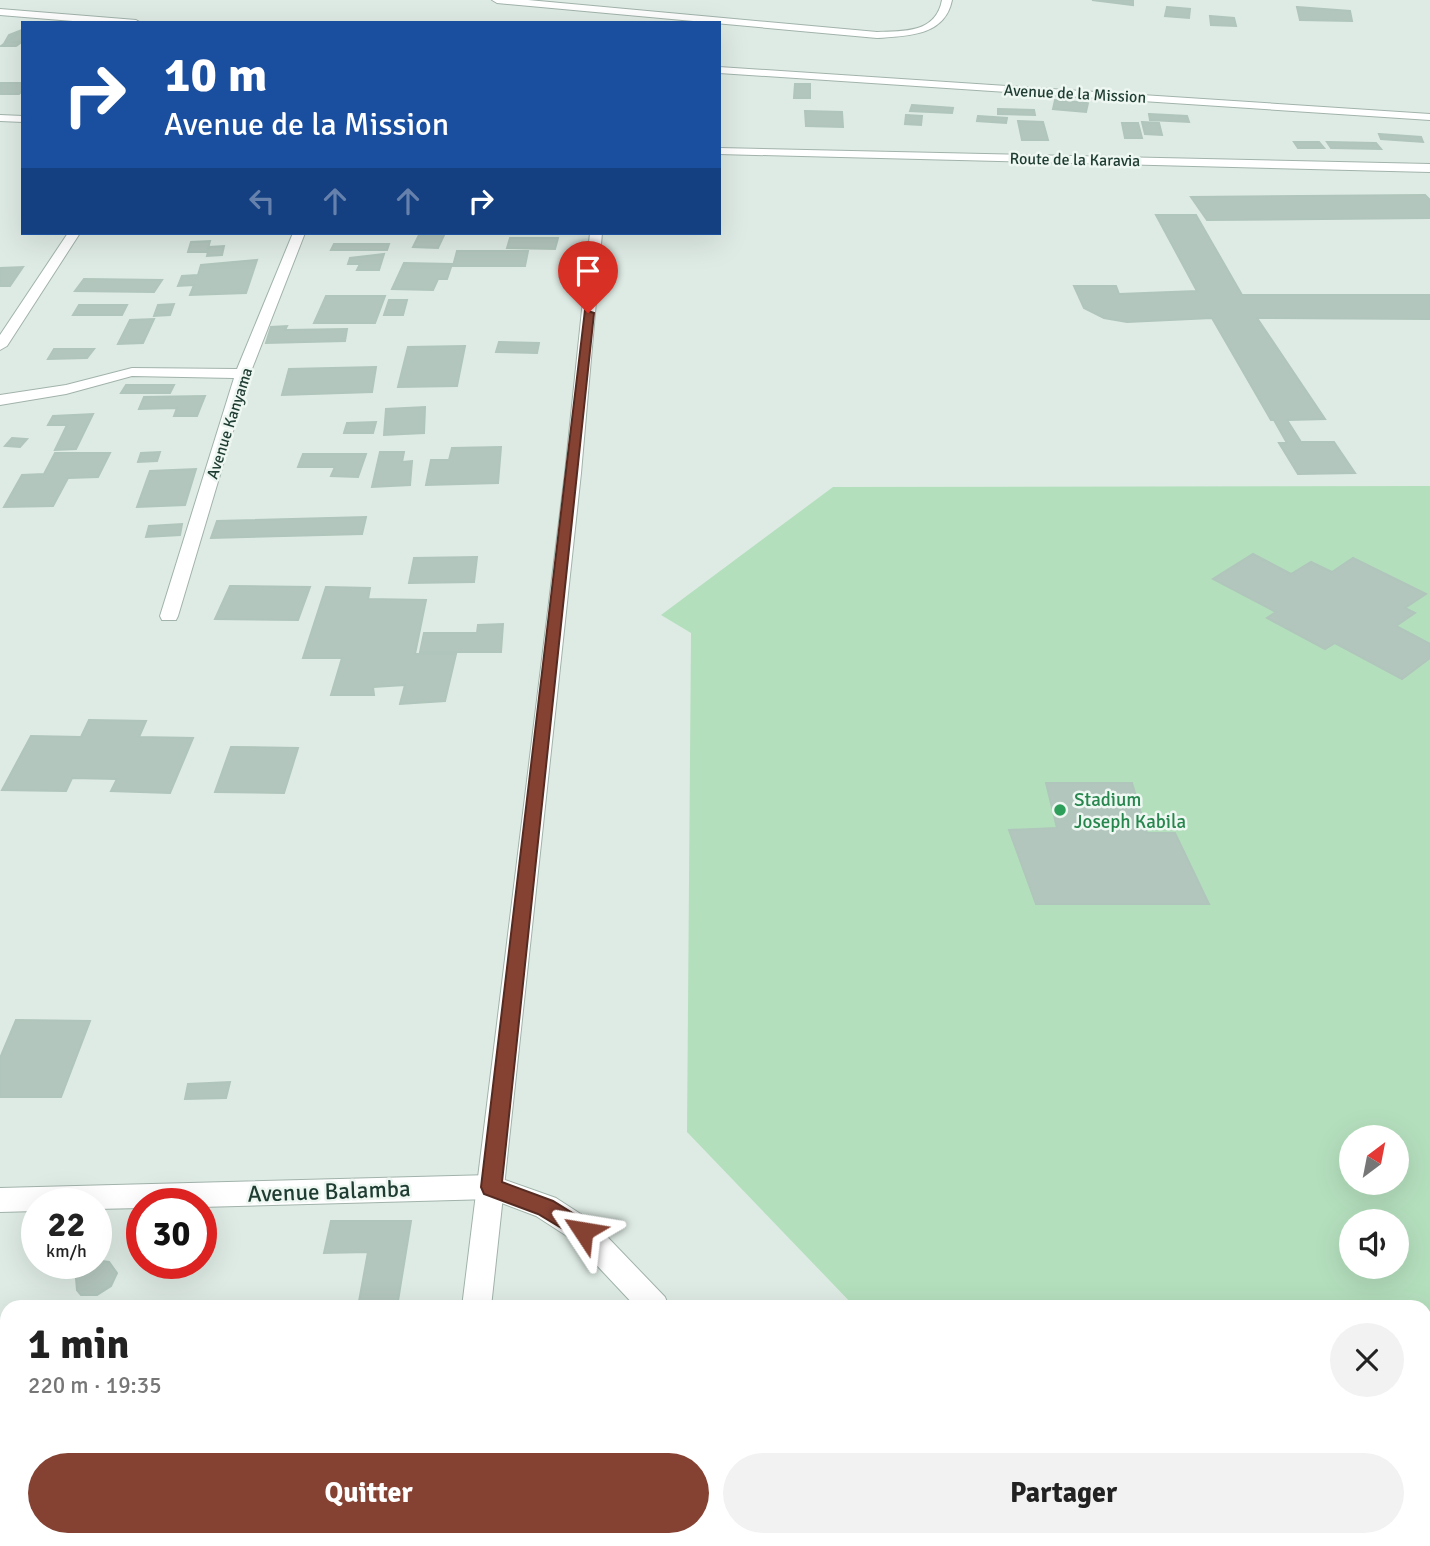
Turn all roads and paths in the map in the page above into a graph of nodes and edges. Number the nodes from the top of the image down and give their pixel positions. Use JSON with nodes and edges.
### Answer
{"nodes":[{"id":1,"x":496,"y":0,"type":"edge"},
{"id":2,"x":947,"y":0,"type":"edge"},
{"id":3,"x":1,"y":12,"type":"edge"},
{"id":4,"x":633,"y":12,"type":"junction"},
{"id":5,"x":111,"y":21,"type":"edge"},
{"id":6,"x":627,"y":21,"type":"edge"},
{"id":7,"x":721,"y":69,"type":"edge"},
{"id":8,"x":1430,"y":117,"type":"edge"},
{"id":9,"x":0,"y":118,"type":"edge"},
{"id":10,"x":21,"y":119,"type":"edge"},
{"id":11,"x":721,"y":151,"type":"edge"},
{"id":12,"x":1430,"y":168,"type":"edge"},
{"id":13,"x":73,"y":235,"type":"edge"},
{"id":14,"x":298,"y":235,"type":"edge"},
{"id":15,"x":596,"y":235,"type":"edge"},
{"id":16,"x":3,"y":340,"type":"edge"},
{"id":17,"x":243,"y":374,"type":"junction"},
{"id":18,"x":0,"y":400,"type":"edge"},
{"id":19,"x":169,"y":616,"type":"dead end"},
{"id":20,"x":491,"y":1187,"type":"junction"},
{"id":21,"x":0,"y":1200,"type":"edge"},
{"id":22,"x":477,"y":1300,"type":"edge"},
{"id":23,"x":648,"y":1300,"type":"edge"}],
"edges":[{"from":1,"to":4,"type":"street"},
{"from":2,"to":4,"type":"street"},
{"from":3,"to":5,"type":"street"},
{"from":4,"to":6,"type":"street"},
{"from":7,"to":8,"type":"street","name":"Avenue de la Mission"},
{"from":9,"to":10,"type":"street"},
{"from":11,"to":12,"type":"street","name":"Route de la Karavia"},
{"from":13,"to":16,"type":"street"},
{"from":14,"to":17,"type":"street","name":"Avenue Kanyama"},
{"from":15,"to":20,"type":"street"},
{"from":17,"to":18,"type":"street"},
{"from":17,"to":19,"type":"street","name":"Avenue Kanyama"},
{"from":20,"to":21,"type":"street","name":"Avenue Balamba"},
{"from":20,"to":22,"type":"street"},
{"from":20,"to":23,"type":"street"}]}
